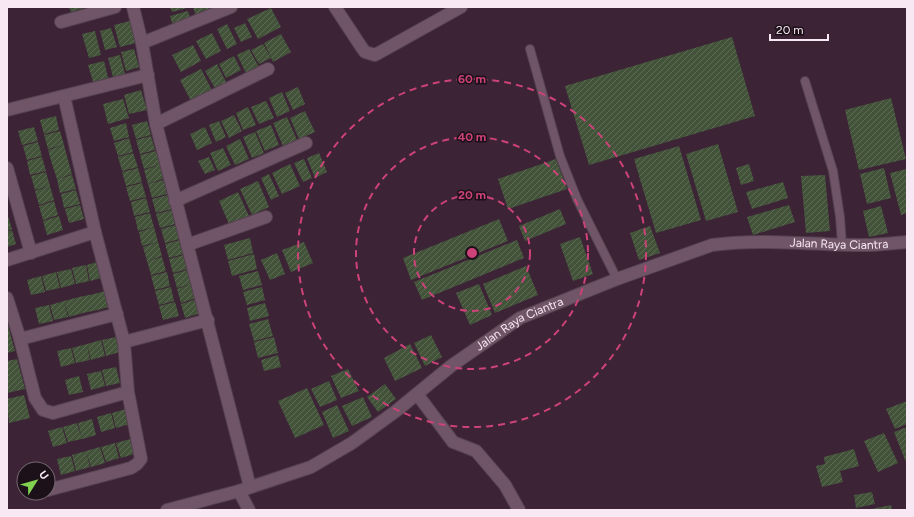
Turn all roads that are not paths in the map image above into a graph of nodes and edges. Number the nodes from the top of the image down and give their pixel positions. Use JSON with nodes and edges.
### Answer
{"nodes":[{"id":1,"x":115,"y":7,"type":"edge"},
{"id":2,"x":133,"y":7,"type":"edge"},
{"id":3,"x":335,"y":7,"type":"edge"},
{"id":4,"x":461,"y":7,"type":"edge"},
{"id":5,"x":225,"y":9,"type":"edge"},
{"id":6,"x":61,"y":22,"type":"dead end"},
{"id":7,"x":142,"y":43,"type":"junction"},
{"id":8,"x":530,"y":49,"type":"dead end"},
{"id":9,"x":268,"y":69,"type":"dead end"},
{"id":10,"x":148,"y":75,"type":"junction"},
{"id":11,"x":805,"y":81,"type":"dead end"},
{"id":12,"x":64,"y":96,"type":"junction"},
{"id":13,"x":7,"y":110,"type":"edge"},
{"id":14,"x":156,"y":124,"type":"junction"},
{"id":15,"x":306,"y":143,"type":"dead end"},
{"id":16,"x":7,"y":168,"type":"edge"},
{"id":17,"x":175,"y":201,"type":"junction"},
{"id":18,"x":266,"y":217,"type":"dead end"},
{"id":19,"x":95,"y":232,"type":"junction"},
{"id":20,"x":907,"y":242,"type":"edge"},
{"id":21,"x":842,"y":244,"type":"junction"},
{"id":22,"x":187,"y":245,"type":"junction"},
{"id":23,"x":31,"y":253,"type":"junction"},
{"id":24,"x":7,"y":260,"type":"edge"},
{"id":25,"x":617,"y":279,"type":"junction"},
{"id":26,"x":7,"y":298,"type":"edge"},
{"id":27,"x":117,"y":314,"type":"junction"},
{"id":28,"x":208,"y":320,"type":"junction"},
{"id":29,"x":20,"y":339,"type":"junction"},
{"id":30,"x":124,"y":342,"type":"junction"},
{"id":31,"x":128,"y":392,"type":"junction"},
{"id":32,"x":417,"y":394,"type":"junction"},
{"id":33,"x":56,"y":488,"type":"edge"},
{"id":34,"x":244,"y":489,"type":"junction"},
{"id":35,"x":167,"y":510,"type":"edge"},
{"id":36,"x":249,"y":510,"type":"edge"},
{"id":37,"x":519,"y":510,"type":"edge"}],
"edges":[{"from":1,"to":6,"type":"street"},
{"from":2,"to":7,"type":"street"},
{"from":3,"to":4,"type":"street"},
{"from":5,"to":7,"type":"street"},
{"from":7,"to":10,"type":"street"},
{"from":8,"to":25,"type":"lane"},
{"from":9,"to":14,"type":"street"},
{"from":10,"to":12,"type":"street"},
{"from":10,"to":14,"type":"street"},
{"from":11,"to":21,"type":"lane"},
{"from":12,"to":13,"type":"street"},
{"from":12,"to":19,"type":"street"},
{"from":14,"to":17,"type":"street"},
{"from":15,"to":17,"type":"street"},
{"from":16,"to":23,"type":"street"},
{"from":17,"to":22,"type":"street"},
{"from":18,"to":22,"type":"street"},
{"from":19,"to":23,"type":"street"},
{"from":19,"to":27,"type":"street"},
{"from":20,"to":21,"type":"street","name":"Jalan Raya Ciantra"},
{"from":21,"to":25,"type":"street","name":"Jalan Raya Ciantra"},
{"from":22,"to":28,"type":"street"},
{"from":23,"to":24,"type":"street"},
{"from":25,"to":32,"type":"street","name":"Jalan Raya Ciantra"},
{"from":26,"to":29,"type":"street"},
{"from":27,"to":29,"type":"street"},
{"from":27,"to":30,"type":"street"},
{"from":28,"to":30,"type":"street"},
{"from":28,"to":34,"type":"street"},
{"from":29,"to":31,"type":"street"},
{"from":30,"to":31,"type":"street"},
{"from":31,"to":33,"type":"street"},
{"from":32,"to":34,"type":"street","name":"Jalan Raya Ciantra"},
{"from":32,"to":37,"type":"street"},
{"from":34,"to":35,"type":"street","name":"Jalan Raya Ciantra"},
{"from":34,"to":36,"type":"street"}]}
